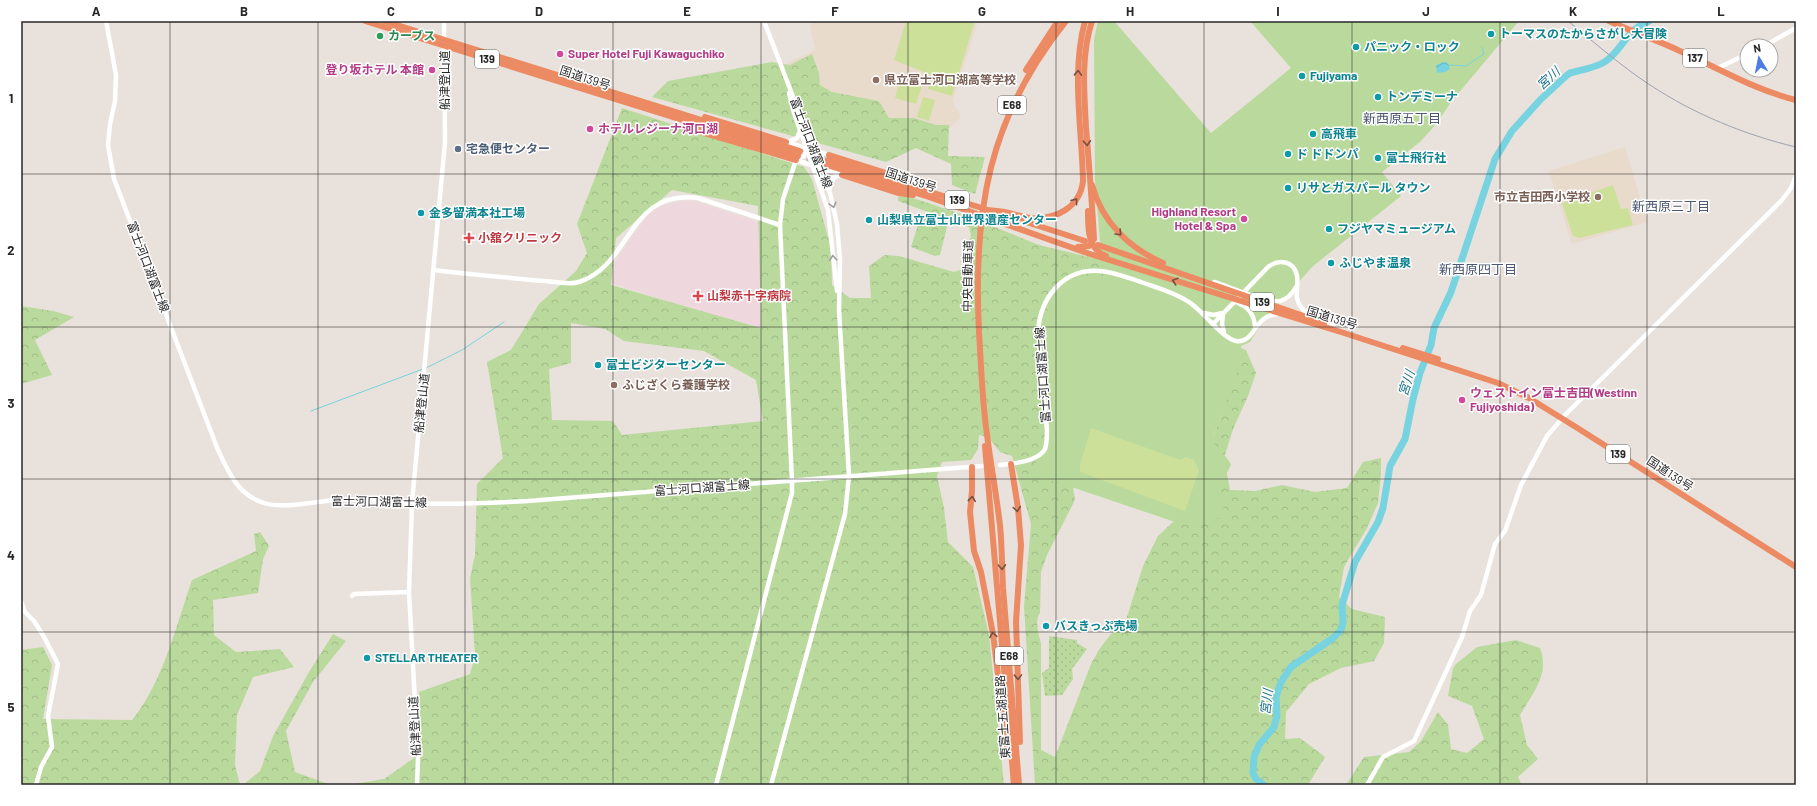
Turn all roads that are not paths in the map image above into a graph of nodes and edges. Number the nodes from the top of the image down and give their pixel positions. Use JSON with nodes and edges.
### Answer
{"nodes":[{"id":1,"x":106,"y":21,"type":"edge"},
{"id":2,"x":366,"y":21,"type":"edge"},
{"id":3,"x":384,"y":21,"type":"edge"},
{"id":4,"x":444,"y":21,"type":"edge"},
{"id":5,"x":764,"y":21,"type":"edge"},
{"id":6,"x":1058,"y":21,"type":"edge"},
{"id":7,"x":1066,"y":21,"type":"edge"},
{"id":8,"x":1085,"y":21,"type":"edge"},
{"id":9,"x":1092,"y":21,"type":"edge"},
{"id":10,"x":1610,"y":21,"type":"edge"},
{"id":11,"x":1796,"y":28,"type":"edge"},
{"id":12,"x":1778,"y":38,"type":"edge"},
{"id":13,"x":445,"y":43,"type":"junction"},
{"id":14,"x":1739,"y":58,"type":"edge"},
{"id":15,"x":1718,"y":68,"type":"junction"},
{"id":16,"x":784,"y":72,"type":"junction"},
{"id":17,"x":1796,"y":100,"type":"edge"},
{"id":18,"x":677,"y":115,"type":"junction"},
{"id":19,"x":799,"y":128,"type":"junction"},
{"id":20,"x":786,"y":142,"type":"junction"},
{"id":21,"x":807,"y":148,"type":"junction"},
{"id":22,"x":814,"y":150,"type":"junction"},
{"id":23,"x":798,"y":156,"type":"junction"},
{"id":24,"x":810,"y":157,"type":"junction"},
{"id":25,"x":828,"y":160,"type":"junction"},
{"id":26,"x":818,"y":161,"type":"junction"},
{"id":27,"x":813,"y":166,"type":"junction"},
{"id":28,"x":820,"y":168,"type":"junction"},
{"id":29,"x":1083,"y":171,"type":"junction"},
{"id":30,"x":1089,"y":174,"type":"junction"},
{"id":31,"x":842,"y":175,"type":"junction"},
{"id":32,"x":1796,"y":175,"type":"edge"},
{"id":33,"x":829,"y":190,"type":"junction"},
{"id":34,"x":930,"y":194,"type":"junction"},
{"id":35,"x":981,"y":201,"type":"junction"},
{"id":36,"x":987,"y":210,"type":"junction"},
{"id":37,"x":979,"y":219,"type":"junction"},
{"id":38,"x":780,"y":225,"type":"junction"},
{"id":39,"x":1046,"y":239,"type":"junction"},
{"id":40,"x":1085,"y":241,"type":"dead end"},
{"id":41,"x":1095,"y":244,"type":"junction"},
{"id":42,"x":1136,"y":268,"type":"junction"},
{"id":43,"x":434,"y":270,"type":"junction"},
{"id":44,"x":1191,"y":276,"type":"junction"},
{"id":45,"x":1296,"y":287,"type":"junction"},
{"id":46,"x":1213,"y":292,"type":"junction"},
{"id":47,"x":839,"y":310,"type":"junction"},
{"id":48,"x":1203,"y":313,"type":"junction"},
{"id":49,"x":1224,"y":313,"type":"junction"},
{"id":50,"x":1288,"y":316,"type":"junction"},
{"id":51,"x":1213,"y":324,"type":"junction"},
{"id":52,"x":1333,"y":326,"type":"junction"},
{"id":53,"x":1255,"y":327,"type":"junction"},
{"id":54,"x":1226,"y":335,"type":"junction"},
{"id":55,"x":1416,"y":354,"type":"junction"},
{"id":56,"x":1563,"y":417,"type":"junction"},
{"id":57,"x":1011,"y":464,"type":"junction"},
{"id":58,"x":1000,"y":465,"type":"dead end"},
{"id":59,"x":982,"y":466,"type":"dead end"},
{"id":60,"x":972,"y":467,"type":"junction"},
{"id":61,"x":849,"y":476,"type":"junction"},
{"id":62,"x":792,"y":481,"type":"junction"},
{"id":63,"x":412,"y":503,"type":"junction"},
{"id":64,"x":992,"y":528,"type":"joint"},
{"id":65,"x":1000,"y":528,"type":"joint"},
{"id":66,"x":1796,"y":563,"type":"edge"},
{"id":67,"x":1796,"y":567,"type":"edge"},
{"id":68,"x":409,"y":592,"type":"junction"},
{"id":69,"x":352,"y":596,"type":"dead end"},
{"id":70,"x":21,"y":600,"type":"edge"},
{"id":71,"x":1016,"y":751,"type":"junction"},
{"id":72,"x":36,"y":785,"type":"edge"},
{"id":73,"x":417,"y":785,"type":"edge"},
{"id":74,"x":716,"y":785,"type":"edge"},
{"id":75,"x":771,"y":785,"type":"edge"},
{"id":76,"x":1013,"y":785,"type":"edge"},
{"id":77,"x":1019,"y":785,"type":"edge"},
{"id":78,"x":1367,"y":785,"type":"edge"}],
"edges":[{"from":1,"to":63,"type":"main road","name":"富士河口湖富士線"},
{"from":2,"to":13,"type":"highway","name":"国道139号","number":"139"},
{"from":3,"to":13,"type":"highway","name":"国道139号","number":"139"},
{"from":4,"to":13,"type":"main road","name":"船津登山道"},
{"from":5,"to":16,"type":"main road","name":"富士河口湖富士線"},
{"from":6,"to":35,"type":"highway","name":"中央自動車道","number":"E68"},
{"from":7,"to":35,"type":"highway","name":"中央自動車道","number":"E68"},
{"from":29,"to":8,"type":"highway","one_way":true},
{"from":9,"to":30,"type":"highway","one_way":true},
{"from":10,"to":15,"type":"highway","number":"137"},
{"from":11,"to":12,"type":"main road"},
{"from":13,"to":18,"type":"highway","name":"国道139号","number":"139"},
{"from":13,"to":43,"type":"main road","name":"船津登山道"},
{"from":14,"to":15,"type":"main road"},
{"from":15,"to":17,"type":"highway","number":"137"},
{"from":16,"to":19,"type":"main road","name":"富士河口湖富士線"},
{"from":16,"to":22,"type":"main road","name":"富士河口湖富士線"},
{"from":18,"to":20,"type":"highway"},
{"from":18,"to":23,"type":"highway","name":"国道139号","number":"139"},
{"from":18,"to":23,"type":"highway"},
{"from":19,"to":20,"type":"main road"},
{"from":19,"to":21,"type":"main road","name":"富士河口湖富士線"},
{"from":20,"to":21,"type":"main road"},
{"from":21,"to":22,"type":"main road"},
{"from":21,"to":23,"type":"main road"},
{"from":21,"to":24,"type":"main road","name":"富士河口湖富士線"},
{"from":22,"to":24,"type":"main road"},
{"from":22,"to":25,"type":"main road"},
{"from":22,"to":26,"type":"main road","name":"富士河口湖富士線"},
{"from":23,"to":24,"type":"main road"},
{"from":23,"to":27,"type":"main road"},
{"from":23,"to":38,"type":"main road"},
{"from":24,"to":27,"type":"main road","name":"富士河口湖富士線"},
{"from":25,"to":26,"type":"main road"},
{"from":25,"to":34,"type":"highway","name":"国道139号","number":"139"},
{"from":25,"to":34,"type":"highway"},
{"from":26,"to":27,"type":"main road"},
{"from":26,"to":28,"type":"main road","name":"富士河口湖富士線"},
{"from":27,"to":28,"type":"main road"},
{"from":47,"to":27,"type":"main road","name":"富士河口湖富士線","one_way":true},
{"from":28,"to":31,"type":"main road"},
{"from":28,"to":33,"type":"main road","name":"富士河口湖富士線"},
{"from":36,"to":29,"type":"highway","one_way":true},
{"from":29,"to":41,"type":"highway"},
{"from":30,"to":41,"type":"highway"},
{"from":30,"to":44,"type":"highway","one_way":true},
{"from":31,"to":33,"type":"main road"},
{"from":31,"to":34,"type":"highway"},
{"from":32,"to":56,"type":"main road"},
{"from":33,"to":47,"type":"main road","name":"富士河口湖富士線","one_way":true},
{"from":34,"to":36,"type":"highway","name":"国道139号","number":"139"},
{"from":34,"to":39,"type":"highway","name":"国道139号","number":"139"},
{"from":35,"to":37,"type":"highway","name":"中央自動車道","number":"E68"},
{"from":36,"to":40,"type":"highway","name":"国道139号","number":"139"},
{"from":37,"to":64,"type":"highway","name":"中央自動車道","number":"E68"},
{"from":37,"to":65,"type":"highway","name":"中央自動車道","number":"E68"},
{"from":38,"to":43,"type":"main road"},
{"from":38,"to":62,"type":"main road"},
{"from":39,"to":41,"type":"highway"},
{"from":39,"to":42,"type":"highway","name":"国道139号","number":"139"},
{"from":41,"to":42,"type":"highway"},
{"from":41,"to":44,"type":"highway","name":"国道139号","number":"139"},
{"from":46,"to":42,"type":"highway","name":"国道139号","number":"139","one_way":true},
{"from":43,"to":63,"type":"main road","name":"船津登山道"},
{"from":44,"to":45,"type":"main road"},
{"from":44,"to":52,"type":"highway","name":"国道139号","number":"139"},
{"from":45,"to":49,"type":"main road"},
{"from":45,"to":52,"type":"main road"},
{"from":46,"to":50,"type":"highway","name":"国道139号","number":"139"},
{"from":46,"to":53,"type":"main road"},
{"from":47,"to":61,"type":"main road","name":"富士河口湖富士線"},
{"from":48,"to":49,"type":"main road"},
{"from":48,"to":51,"type":"main road","name":"富士河口湖富士線"},
{"from":48,"to":57,"type":"main road","name":"富士河口湖富士線"},
{"from":49,"to":51,"type":"main road"},
{"from":49,"to":54,"type":"main road"},
{"from":50,"to":53,"type":"main road","name":"富士河口湖富士線"},
{"from":50,"to":55,"type":"highway","name":"国道139号","number":"139"},
{"from":51,"to":54,"type":"main road","name":"富士河口湖富士線"},
{"from":52,"to":55,"type":"highway","name":"国道139号","number":"139"},
{"from":53,"to":54,"type":"main road","name":"富士河口湖富士線"},
{"from":55,"to":56,"type":"highway","name":"国道139号","number":"139"},
{"from":56,"to":66,"type":"highway","name":"国道139号","number":"139"},
{"from":56,"to":67,"type":"highway","name":"国道139号","number":"139"},
{"from":56,"to":78,"type":"main road"},
{"from":57,"to":58,"type":"main road","name":"富士河口湖富士線"},
{"from":57,"to":71,"type":"highway","number":"E68","one_way":true},
{"from":59,"to":60,"type":"main road","name":"富士河口湖富士線"},
{"from":60,"to":61,"type":"main road","name":"富士河口湖富士線"},
{"from":76,"to":60,"type":"highway","one_way":true},
{"from":61,"to":62,"type":"main road","name":"富士河口湖富士線"},
{"from":61,"to":75,"type":"main road","name":"富士河口湖富士線"},
{"from":62,"to":63,"type":"main road","name":"富士河口湖富士線"},
{"from":62,"to":74,"type":"main road"},
{"from":63,"to":68,"type":"main road","name":"船津登山道"},
{"from":64,"to":76,"type":"highway","name":"東富士五湖道路","number":"E68"},
{"from":65,"to":71,"type":"highway","name":"東富士五湖道路","number":"E68","one_way":true},
{"from":68,"to":69,"type":"main road"},
{"from":68,"to":73,"type":"main road","name":"船津登山道"},
{"from":70,"to":72,"type":"main road"},
{"from":71,"to":77,"type":"highway","name":"東富士五湖道路","number":"E68"}]}
